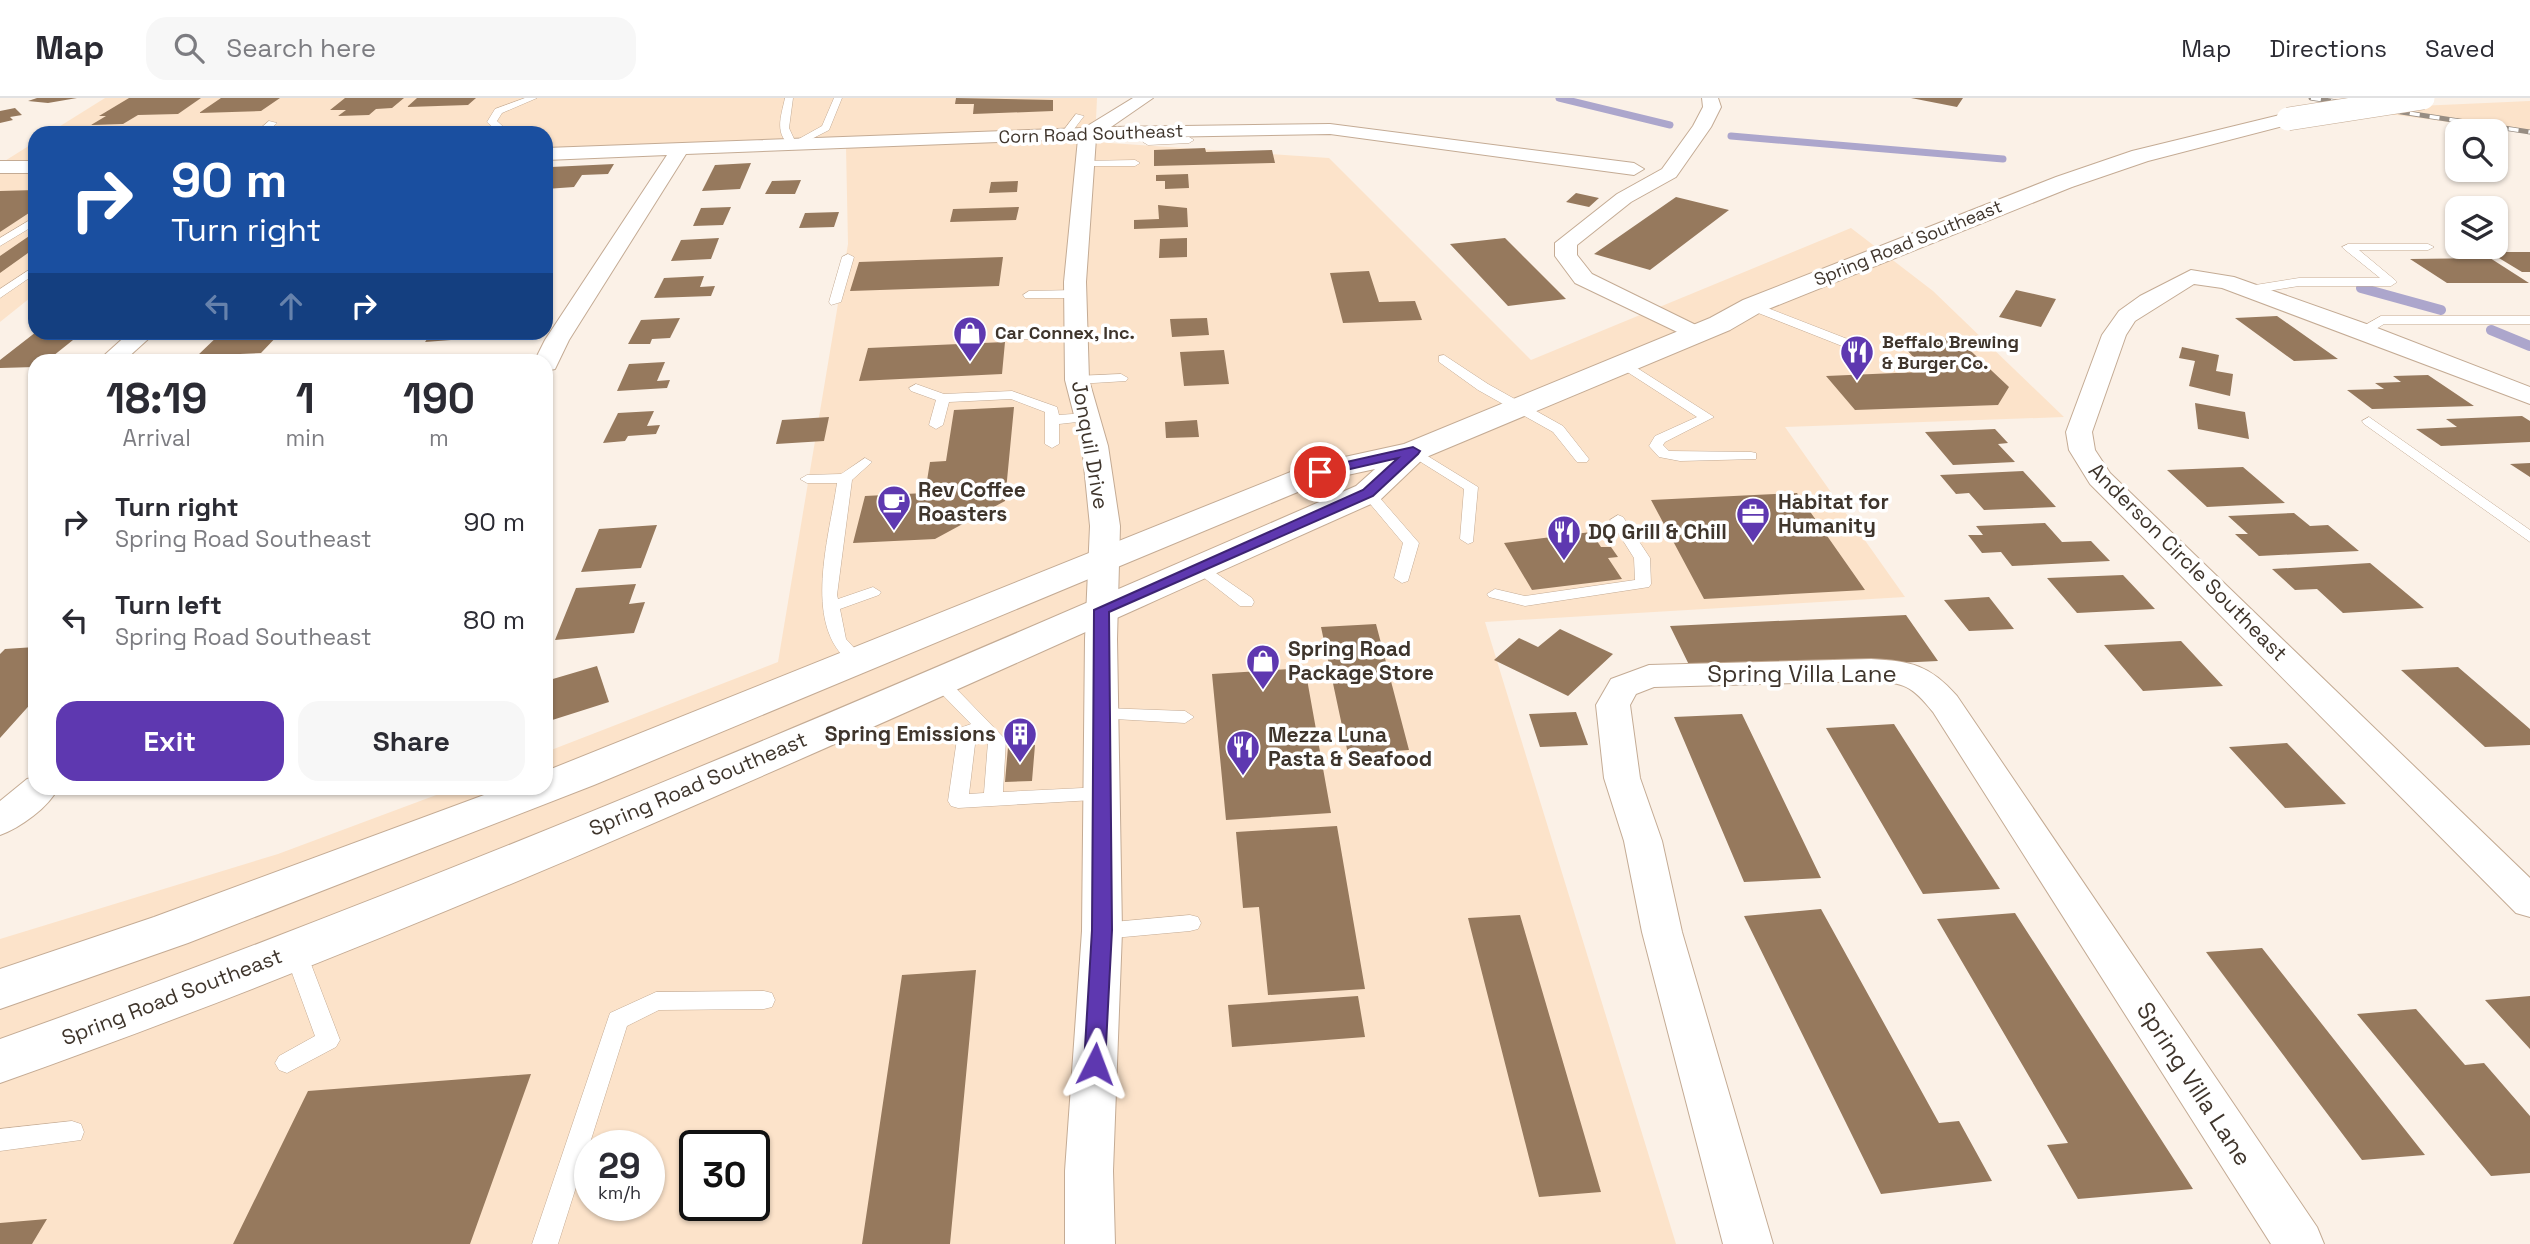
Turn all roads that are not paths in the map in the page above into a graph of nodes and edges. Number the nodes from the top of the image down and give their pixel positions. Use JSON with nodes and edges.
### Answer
{"nodes":[{"id":1,"x":533,"y":98,"type":"edge"},
{"id":2,"x":789,"y":98,"type":"edge"},
{"id":3,"x":838,"y":98,"type":"edge"},
{"id":4,"x":1145,"y":98,"type":"edge"},
{"id":5,"x":1710,"y":98,"type":"edge"},
{"id":6,"x":2423,"y":98,"type":"edge"},
{"id":7,"x":272,"y":123,"type":"dead end"},
{"id":8,"x":268,"y":126,"type":"edge"},
{"id":9,"x":497,"y":126,"type":"edge"},
{"id":10,"x":826,"y":128,"type":"junction"},
{"id":11,"x":1079,"y":137,"type":"junction"},
{"id":12,"x":1143,"y":139,"type":"junction"},
{"id":13,"x":1189,"y":140,"type":"dead end"},
{"id":14,"x":846,"y":143,"type":"junction"},
{"id":15,"x":794,"y":145,"type":"junction"},
{"id":16,"x":679,"y":150,"type":"junction"},
{"id":17,"x":553,"y":154,"type":"edge"},
{"id":18,"x":1135,"y":163,"type":"dead end"},
{"id":19,"x":28,"y":167,"type":"edge"},
{"id":20,"x":2,"y":169,"type":"edge"},
{"id":21,"x":1634,"y":169,"type":"dead end"},
{"id":22,"x":28,"y":225,"type":"edge"},
{"id":23,"x":0,"y":243,"type":"edge"},
{"id":24,"x":2428,"y":247,"type":"dead end"},
{"id":25,"x":848,"y":257,"type":"dead end"},
{"id":26,"x":28,"y":274,"type":"edge"},
{"id":27,"x":2249,"y":290,"type":"junction"},
{"id":28,"x":0,"y":294,"type":"edge"},
{"id":29,"x":1076,"y":294,"type":"junction"},
{"id":30,"x":1029,"y":295,"type":"dead end"},
{"id":31,"x":835,"y":302,"type":"dead end"},
{"id":32,"x":1752,"y":306,"type":"junction"},
{"id":33,"x":2530,"y":320,"type":"edge"},
{"id":34,"x":1707,"y":329,"type":"junction"},
{"id":35,"x":2364,"y":331,"type":"junction"},
{"id":36,"x":1076,"y":334,"type":"junction"},
{"id":37,"x":1001,"y":337,"type":"dead end"},
{"id":38,"x":135,"y":340,"type":"edge"},
{"id":39,"x":1846,"y":343,"type":"dead end"},
{"id":40,"x":118,"y":354,"type":"edge"},
{"id":41,"x":551,"y":354,"type":"edge"},
{"id":42,"x":1444,"y":359,"type":"dead end"},
{"id":43,"x":1623,"y":363,"type":"junction"},
{"id":44,"x":1121,"y":378,"type":"dead end"},
{"id":45,"x":1077,"y":380,"type":"junction"},
{"id":46,"x":916,"y":388,"type":"dead end"},
{"id":47,"x":2530,"y":396,"type":"edge"},
{"id":48,"x":943,"y":398,"type":"junction"},
{"id":49,"x":1530,"y":412,"type":"junction"},
{"id":50,"x":1086,"y":416,"type":"junction"},
{"id":51,"x":1052,"y":420,"type":"junction"},
{"id":52,"x":2368,"y":421,"type":"dead end"},
{"id":53,"x":936,"y":425,"type":"dead end"},
{"id":54,"x":1052,"y":444,"type":"dead end"},
{"id":55,"x":1413,"y":451,"type":"junction"},
{"id":56,"x":1751,"y":456,"type":"dead end"},
{"id":57,"x":1582,"y":459,"type":"dead end"},
{"id":58,"x":865,"y":462,"type":"dead end"},
{"id":59,"x":845,"y":478,"type":"junction"},
{"id":60,"x":807,"y":479,"type":"dead end"},
{"id":61,"x":1368,"y":493,"type":"junction"},
{"id":62,"x":1618,"y":520,"type":"dead end"},
{"id":63,"x":2530,"y":537,"type":"edge"},
{"id":64,"x":1468,"y":539,"type":"dead end"},
{"id":65,"x":1104,"y":559,"type":"junction"},
{"id":66,"x":1200,"y":567,"type":"junction"},
{"id":67,"x":1402,"y":578,"type":"dead end"},
{"id":68,"x":873,"y":592,"type":"dead end"},
{"id":69,"x":1495,"y":594,"type":"dead end"},
{"id":70,"x":1246,"y":602,"type":"dead end"},
{"id":71,"x":831,"y":607,"type":"junction"},
{"id":72,"x":1102,"y":610,"type":"junction"},
{"id":73,"x":858,"y":662,"type":"junction"},
{"id":74,"x":938,"y":680,"type":"junction"},
{"id":75,"x":1103,"y":713,"type":"junction"},
{"id":76,"x":1185,"y":717,"type":"dead end"},
{"id":77,"x":990,"y":734,"type":"junction"},
{"id":78,"x":553,"y":784,"type":"edge"},
{"id":79,"x":1103,"y":794,"type":"junction"},
{"id":80,"x":32,"y":795,"type":"edge"},
{"id":81,"x":526,"y":795,"type":"edge"},
{"id":82,"x":993,"y":799,"type":"junction"},
{"id":83,"x":0,"y":821,"type":"edge"},
{"id":84,"x":2530,"y":902,"type":"edge"},
{"id":85,"x":1190,"y":923,"type":"dead end"},
{"id":86,"x":1102,"y":930,"type":"junction"},
{"id":87,"x":295,"y":951,"type":"junction"},
{"id":88,"x":0,"y":989,"type":"edge"},
{"id":89,"x":764,"y":1000,"type":"dead end"},
{"id":90,"x":0,"y":1062,"type":"edge"},
{"id":91,"x":287,"y":1063,"type":"dead end"},
{"id":92,"x":72,"y":1132,"type":"dead end"},
{"id":93,"x":0,"y":1140,"type":"edge"},
{"id":94,"x":545,"y":1244,"type":"edge"},
{"id":95,"x":1090,"y":1244,"type":"edge"},
{"id":96,"x":1748,"y":1244,"type":"edge"},
{"id":97,"x":2299,"y":1244,"type":"edge"}],
"edges":[{"from":1,"to":9,"type":"lane"},
{"from":2,"to":15,"type":"lane"},
{"from":3,"to":10,"type":"lane"},
{"from":4,"to":11,"type":"street"},
{"from":5,"to":34,"type":"street"},
{"from":6,"to":32,"type":"main road","name":"Spring Road Southeast","bridge":true},
{"from":7,"to":8,"type":"lane"},
{"from":10,"to":14,"type":"lane"},
{"from":10,"to":15,"type":"lane"},
{"from":11,"to":12,"type":"street","name":"Corn Road Southeast"},
{"from":11,"to":14,"type":"street","name":"Corn Road Southeast"},
{"from":11,"to":18,"type":"lane"},
{"from":11,"to":29,"type":"street","name":"Jonquil Drive"},
{"from":12,"to":13,"type":"lane"},
{"from":12,"to":21,"type":"street","name":"Corn Road Southeast"},
{"from":14,"to":15,"type":"street","name":"Corn Road Southeast"},
{"from":15,"to":16,"type":"street","name":"Corn Road Southeast"},
{"from":16,"to":17,"type":"street","name":"Corn Road Southeast"},
{"from":16,"to":41,"type":"street"},
{"from":19,"to":20,"type":"street"},
{"from":22,"to":23,"type":"lane"},
{"from":24,"to":27,"type":"lane"},
{"from":25,"to":31,"type":"lane"},
{"from":26,"to":28,"type":"lane"},
{"from":27,"to":35,"type":"street","name":"Anderson Circle Southeast"},
{"from":27,"to":84,"type":"street","name":"Anderson Circle Southeast"},
{"from":29,"to":30,"type":"lane"},
{"from":29,"to":36,"type":"street","name":"Jonquil Drive"},
{"from":32,"to":34,"type":"main road","name":"Spring Road Southeast"},
{"from":32,"to":39,"type":"lane"},
{"from":33,"to":35,"type":"lane"},
{"from":34,"to":43,"type":"main road","name":"Spring Road Southeast"},
{"from":35,"to":47,"type":"street","name":"Anderson Circle Southeast"},
{"from":36,"to":37,"type":"lane"},
{"from":36,"to":45,"type":"street","name":"Jonquil Drive"},
{"from":38,"to":40,"type":"street"},
{"from":42,"to":49,"type":"lane"},
{"from":43,"to":49,"type":"main road","name":"Spring Road Southeast"},
{"from":43,"to":56,"type":"lane"},
{"from":44,"to":45,"type":"lane"},
{"from":45,"to":50,"type":"street","name":"Jonquil Drive"},
{"from":46,"to":48,"type":"lane"},
{"from":48,"to":51,"type":"lane"},
{"from":48,"to":53,"type":"lane"},
{"from":49,"to":55,"type":"main road","name":"Spring Road Southeast"},
{"from":49,"to":57,"type":"lane"},
{"from":50,"to":51,"type":"lane"},
{"from":50,"to":65,"type":"street","name":"Jonquil Drive"},
{"from":51,"to":54,"type":"lane"},
{"from":52,"to":63,"type":"lane"},
{"from":55,"to":61,"type":"main road","name":"Spring Road Southeast"},
{"from":55,"to":64,"type":"lane"},
{"from":55,"to":65,"type":"main road","name":"Spring Road Southeast"},
{"from":58,"to":59,"type":"lane"},
{"from":59,"to":60,"type":"lane"},
{"from":59,"to":71,"type":"lane"},
{"from":61,"to":66,"type":"main road","name":"Spring Road Southeast"},
{"from":61,"to":67,"type":"lane"},
{"from":62,"to":69,"type":"lane"},
{"from":65,"to":72,"type":"street","name":"Jonquil Drive"},
{"from":65,"to":73,"type":"main road","name":"Spring Road Southeast"},
{"from":66,"to":70,"type":"lane"},
{"from":66,"to":72,"type":"main road","name":"Spring Road Southeast"},
{"from":68,"to":71,"type":"lane"},
{"from":71,"to":73,"type":"lane"},
{"from":72,"to":74,"type":"main road","name":"Spring Road Southeast"},
{"from":72,"to":75,"type":"street","name":"Jonquil Drive"},
{"from":73,"to":78,"type":"main road","name":"Spring Road Southeast"},
{"from":74,"to":77,"type":"lane"},
{"from":74,"to":87,"type":"main road","name":"Spring Road Southeast"},
{"from":75,"to":76,"type":"lane"},
{"from":75,"to":79,"type":"street","name":"Jonquil Drive"},
{"from":77,"to":82,"type":"lane"},
{"from":77,"to":82,"type":"lane"},
{"from":79,"to":82,"type":"lane"},
{"from":79,"to":86,"type":"street","name":"Jonquil Drive"},
{"from":80,"to":83,"type":"street"},
{"from":81,"to":88,"type":"main road","name":"Spring Road Southeast"},
{"from":85,"to":86,"type":"lane"},
{"from":86,"to":95,"type":"street","name":"Jonquil Drive"},
{"from":87,"to":90,"type":"main road","name":"Spring Road Southeast"},
{"from":87,"to":91,"type":"lane"},
{"from":89,"to":94,"type":"lane"},
{"from":92,"to":93,"type":"lane"},
{"from":96,"to":97,"type":"street","name":"Spring Villa Lane"}]}
